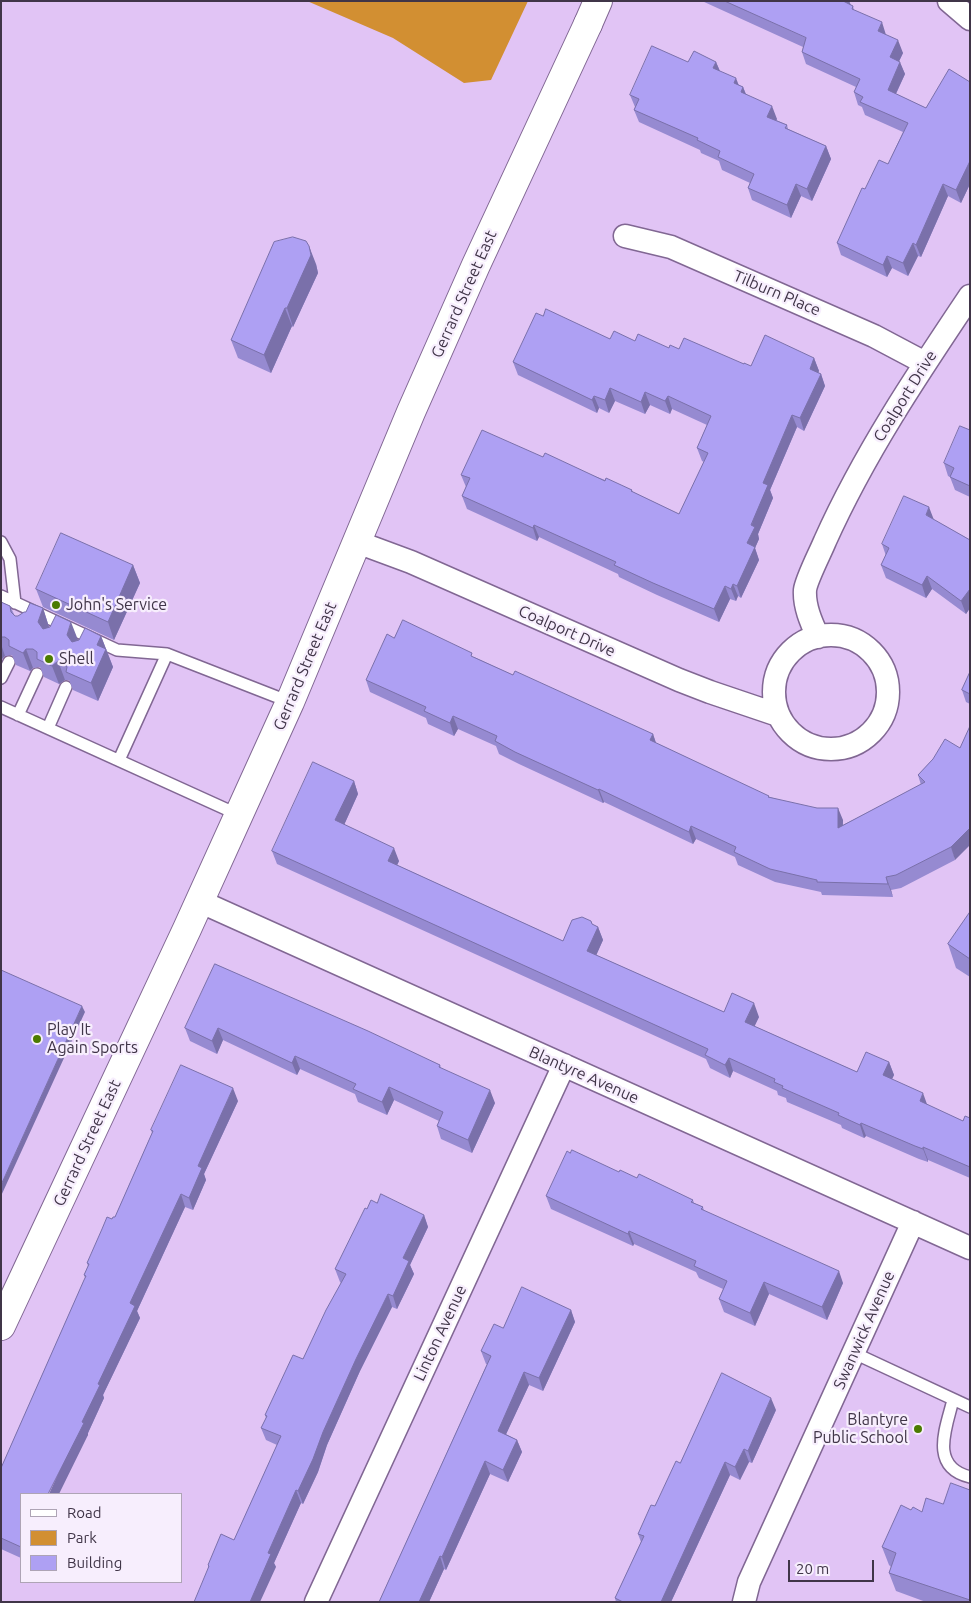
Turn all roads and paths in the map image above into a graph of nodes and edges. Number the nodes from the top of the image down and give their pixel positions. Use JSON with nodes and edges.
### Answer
{"nodes":[{"id":1,"x":949,"y":1,"type":"edge"},
{"id":2,"x":593,"y":12,"type":"edge"},
{"id":3,"x":970,"y":19,"type":"edge"},
{"id":4,"x":625,"y":236,"type":"dead end"},
{"id":5,"x":970,"y":296,"type":"edge"},
{"id":6,"x":925,"y":363,"type":"junction"},
{"id":7,"x":1,"y":542,"type":"edge"},
{"id":8,"x":357,"y":542,"type":"junction"},
{"id":9,"x":1,"y":596,"type":"edge"},
{"id":10,"x":15,"y":603,"type":"junction"},
{"id":11,"x":818,"y":637,"type":"junction"},
{"id":12,"x":167,"y":654,"type":"junction"},
{"id":13,"x":9,"y":662,"type":"edge"},
{"id":14,"x":37,"y":674,"type":"edge"},
{"id":15,"x":1,"y":678,"type":"edge"},
{"id":16,"x":66,"y":687,"type":"edge"},
{"id":17,"x":290,"y":702,"type":"junction"},
{"id":18,"x":1,"y":707,"type":"edge"},
{"id":19,"x":18,"y":715,"type":"junction"},
{"id":20,"x":778,"y":715,"type":"junction"},
{"id":21,"x":48,"y":728,"type":"junction"},
{"id":22,"x":119,"y":760,"type":"junction"},
{"id":23,"x":239,"y":815,"type":"junction"},
{"id":24,"x":199,"y":901,"type":"junction"},
{"id":25,"x":564,"y":1065,"type":"junction"},
{"id":26,"x":913,"y":1222,"type":"junction"},
{"id":27,"x":970,"y":1248,"type":"edge"},
{"id":28,"x":1,"y":1326,"type":"edge"},
{"id":29,"x":854,"y":1353,"type":"junction"},
{"id":30,"x":953,"y":1400,"type":"junction"},
{"id":31,"x":970,"y":1407,"type":"edge"},
{"id":32,"x":970,"y":1477,"type":"edge"},
{"id":33,"x":316,"y":1602,"type":"edge"},
{"id":34,"x":744,"y":1602,"type":"edge"}],
"edges":[{"from":1,"to":3,"type":"street"},
{"from":2,"to":8,"type":"main road","name":"Gerrard Street East"},
{"from":4,"to":6,"type":"street","name":"Tilburn Place"},
{"from":5,"to":6,"type":"street","name":"Coalport Drive"},
{"from":6,"to":11,"type":"street","name":"Coalport Drive"},
{"from":7,"to":10,"type":"lane"},
{"from":8,"to":17,"type":"main road","name":"Gerrard Street East"},
{"from":8,"to":20,"type":"street","name":"Coalport Drive"},
{"from":9,"to":10,"type":"lane"},
{"from":10,"to":12,"type":"lane"},
{"from":11,"to":20,"type":"street"},
{"from":11,"to":20,"type":"street"},
{"from":12,"to":17,"type":"lane"},
{"from":12,"to":22,"type":"lane"},
{"from":13,"to":15,"type":"lane"},
{"from":14,"to":19,"type":"lane"},
{"from":16,"to":21,"type":"lane"},
{"from":17,"to":23,"type":"main road","name":"Gerrard Street East"},
{"from":18,"to":19,"type":"lane"},
{"from":19,"to":21,"type":"lane"},
{"from":21,"to":22,"type":"lane"},
{"from":22,"to":23,"type":"lane"},
{"from":23,"to":24,"type":"main road","name":"Gerrard Street East"},
{"from":24,"to":25,"type":"street","name":"Blantyre Avenue"},
{"from":24,"to":28,"type":"main road","name":"Gerrard Street East"},
{"from":25,"to":26,"type":"street","name":"Blantyre Avenue"},
{"from":25,"to":33,"type":"street","name":"Linton Avenue"},
{"from":26,"to":27,"type":"street","name":"Blantyre Avenue"},
{"from":26,"to":29,"type":"street","name":"Swanwick Avenue"},
{"from":29,"to":30,"type":"lane"},
{"from":29,"to":34,"type":"street","name":"Swanwick Avenue"},
{"from":30,"to":31,"type":"lane"},
{"from":30,"to":32,"type":"lane"}]}
